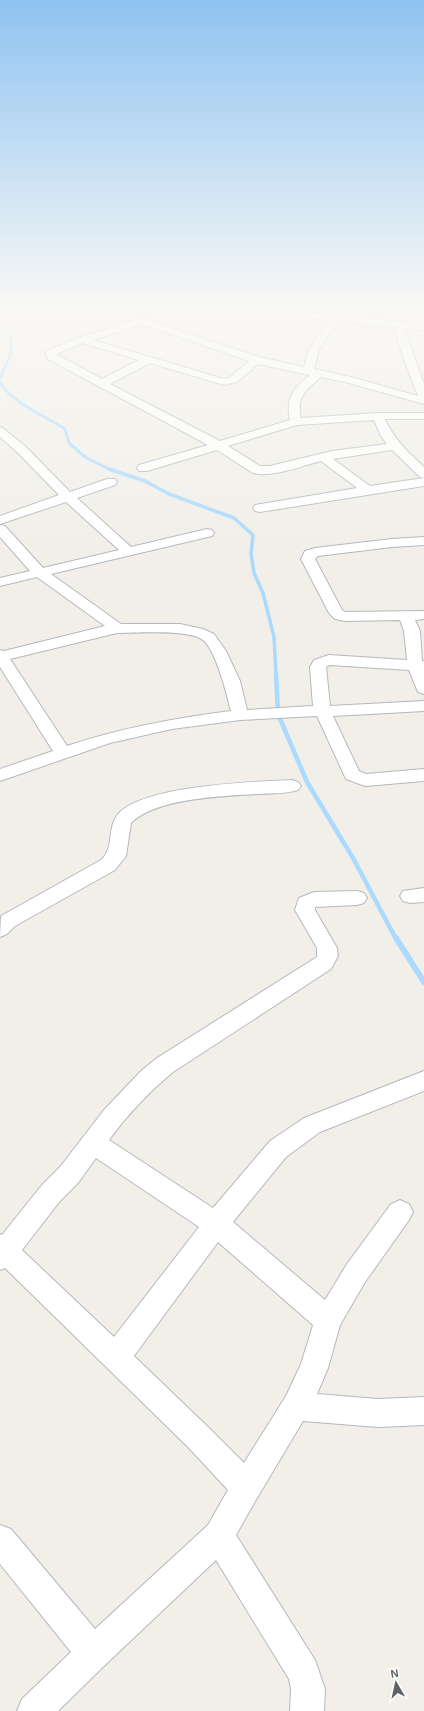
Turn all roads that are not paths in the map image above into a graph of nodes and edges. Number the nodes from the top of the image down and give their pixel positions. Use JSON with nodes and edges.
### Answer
{"nodes":[{"id":1,"x":112,"y":390,"type":"edge"},
{"id":2,"x":300,"y":390,"type":"edge"},
{"id":3,"x":382,"y":390,"type":"edge"},
{"id":4,"x":424,"y":401,"type":"edge"},
{"id":5,"x":378,"y":416,"type":"junction"},
{"id":6,"x":424,"y":416,"type":"edge"},
{"id":7,"x":296,"y":422,"type":"junction"},
{"id":8,"x":0,"y":431,"type":"edge"},
{"id":9,"x":218,"y":445,"type":"junction"},
{"id":10,"x":395,"y":446,"type":"junction"},
{"id":11,"x":322,"y":457,"type":"junction"},
{"id":12,"x":143,"y":468,"type":"dead end"},
{"id":13,"x":424,"y":474,"type":"edge"},
{"id":14,"x":111,"y":482,"type":"dead end"},
{"id":15,"x":424,"y":482,"type":"edge"},
{"id":16,"x":368,"y":490,"type":"junction"},
{"id":17,"x":68,"y":497,"type":"junction"},
{"id":18,"x":260,"y":508,"type":"dead end"},
{"id":19,"x":0,"y":520,"type":"edge"},
{"id":20,"x":0,"y":529,"type":"edge"},
{"id":21,"x":207,"y":533,"type":"dead end"},
{"id":22,"x":424,"y":541,"type":"edge"},
{"id":23,"x":128,"y":551,"type":"junction"},
{"id":24,"x":39,"y":572,"type":"junction"},
{"id":25,"x":0,"y":582,"type":"edge"},
{"id":26,"x":424,"y":615,"type":"edge"},
{"id":27,"x":406,"y":616,"type":"junction"},
{"id":28,"x":117,"y":628,"type":"junction"},
{"id":29,"x":0,"y":656,"type":"edge"},
{"id":30,"x":420,"y":666,"type":"edge"},
{"id":31,"x":424,"y":690,"type":"edge"},
{"id":32,"x":424,"y":706,"type":"edge"},
{"id":33,"x":322,"y":710,"type":"junction"},
{"id":34,"x":240,"y":715,"type":"junction"},
{"id":35,"x":63,"y":754,"type":"junction"},
{"id":36,"x":0,"y":774,"type":"edge"},
{"id":37,"x":424,"y":775,"type":"edge"},
{"id":38,"x":292,"y":786,"type":"dead end"},
{"id":39,"x":357,"y":898,"type":"dead end"},
{"id":40,"x":3,"y":920,"type":"edge"},
{"id":41,"x":424,"y":1081,"type":"edge"},
{"id":42,"x":93,"y":1143,"type":"junction"},
{"id":43,"x":400,"y":1212,"type":"dead end"},
{"id":44,"x":216,"y":1224,"type":"junction"},
{"id":45,"x":2,"y":1252,"type":"edge"},
{"id":46,"x":328,"y":1320,"type":"junction"},
{"id":47,"x":116,"y":1358,"type":"junction"},
{"id":48,"x":296,"y":1406,"type":"junction"},
{"id":49,"x":424,"y":1411,"type":"edge"},
{"id":50,"x":246,"y":1487,"type":"junction"},
{"id":51,"x":219,"y":1536,"type":"junction"},
{"id":52,"x":0,"y":1540,"type":"edge"},
{"id":53,"x":93,"y":1653,"type":"junction"},
{"id":54,"x":34,"y":1711,"type":"edge"},
{"id":55,"x":307,"y":1711,"type":"edge"}],
"edges":[{"from":1,"to":9,"type":"street"},
{"from":2,"to":7,"type":"street"},
{"from":3,"to":4,"type":"street"},
{"from":5,"to":6,"type":"street"},
{"from":5,"to":7,"type":"street"},
{"from":5,"to":10,"type":"street"},
{"from":7,"to":9,"type":"street"},
{"from":8,"to":17,"type":"street"},
{"from":9,"to":11,"type":"street"},
{"from":9,"to":12,"type":"street"},
{"from":10,"to":11,"type":"street"},
{"from":10,"to":13,"type":"street"},
{"from":11,"to":16,"type":"street"},
{"from":14,"to":17,"type":"street"},
{"from":15,"to":16,"type":"street"},
{"from":16,"to":18,"type":"street"},
{"from":17,"to":19,"type":"street"},
{"from":17,"to":23,"type":"street"},
{"from":20,"to":24,"type":"street"},
{"from":21,"to":23,"type":"street"},
{"from":22,"to":27,"type":"street"},
{"from":23,"to":24,"type":"street"},
{"from":24,"to":25,"type":"street"},
{"from":24,"to":28,"type":"street"},
{"from":26,"to":27,"type":"street"},
{"from":27,"to":30,"type":"street"},
{"from":28,"to":29,"type":"street"},
{"from":28,"to":34,"type":"street"},
{"from":29,"to":35,"type":"street"},
{"from":30,"to":31,"type":"street"},
{"from":30,"to":33,"type":"street"},
{"from":32,"to":33,"type":"street"},
{"from":33,"to":34,"type":"street"},
{"from":33,"to":37,"type":"street"},
{"from":34,"to":35,"type":"street"},
{"from":35,"to":36,"type":"street"},
{"from":38,"to":40,"type":"street"},
{"from":39,"to":42,"type":"street"},
{"from":41,"to":44,"type":"street"},
{"from":42,"to":44,"type":"street"},
{"from":42,"to":45,"type":"street"},
{"from":43,"to":46,"type":"street"},
{"from":44,"to":46,"type":"street"},
{"from":44,"to":47,"type":"street"},
{"from":45,"to":47,"type":"street"},
{"from":46,"to":48,"type":"street"},
{"from":47,"to":50,"type":"street"},
{"from":48,"to":49,"type":"street"},
{"from":48,"to":50,"type":"street"},
{"from":50,"to":51,"type":"street"},
{"from":51,"to":53,"type":"street"},
{"from":51,"to":55,"type":"street"},
{"from":52,"to":53,"type":"street"},
{"from":53,"to":54,"type":"street"}]}
